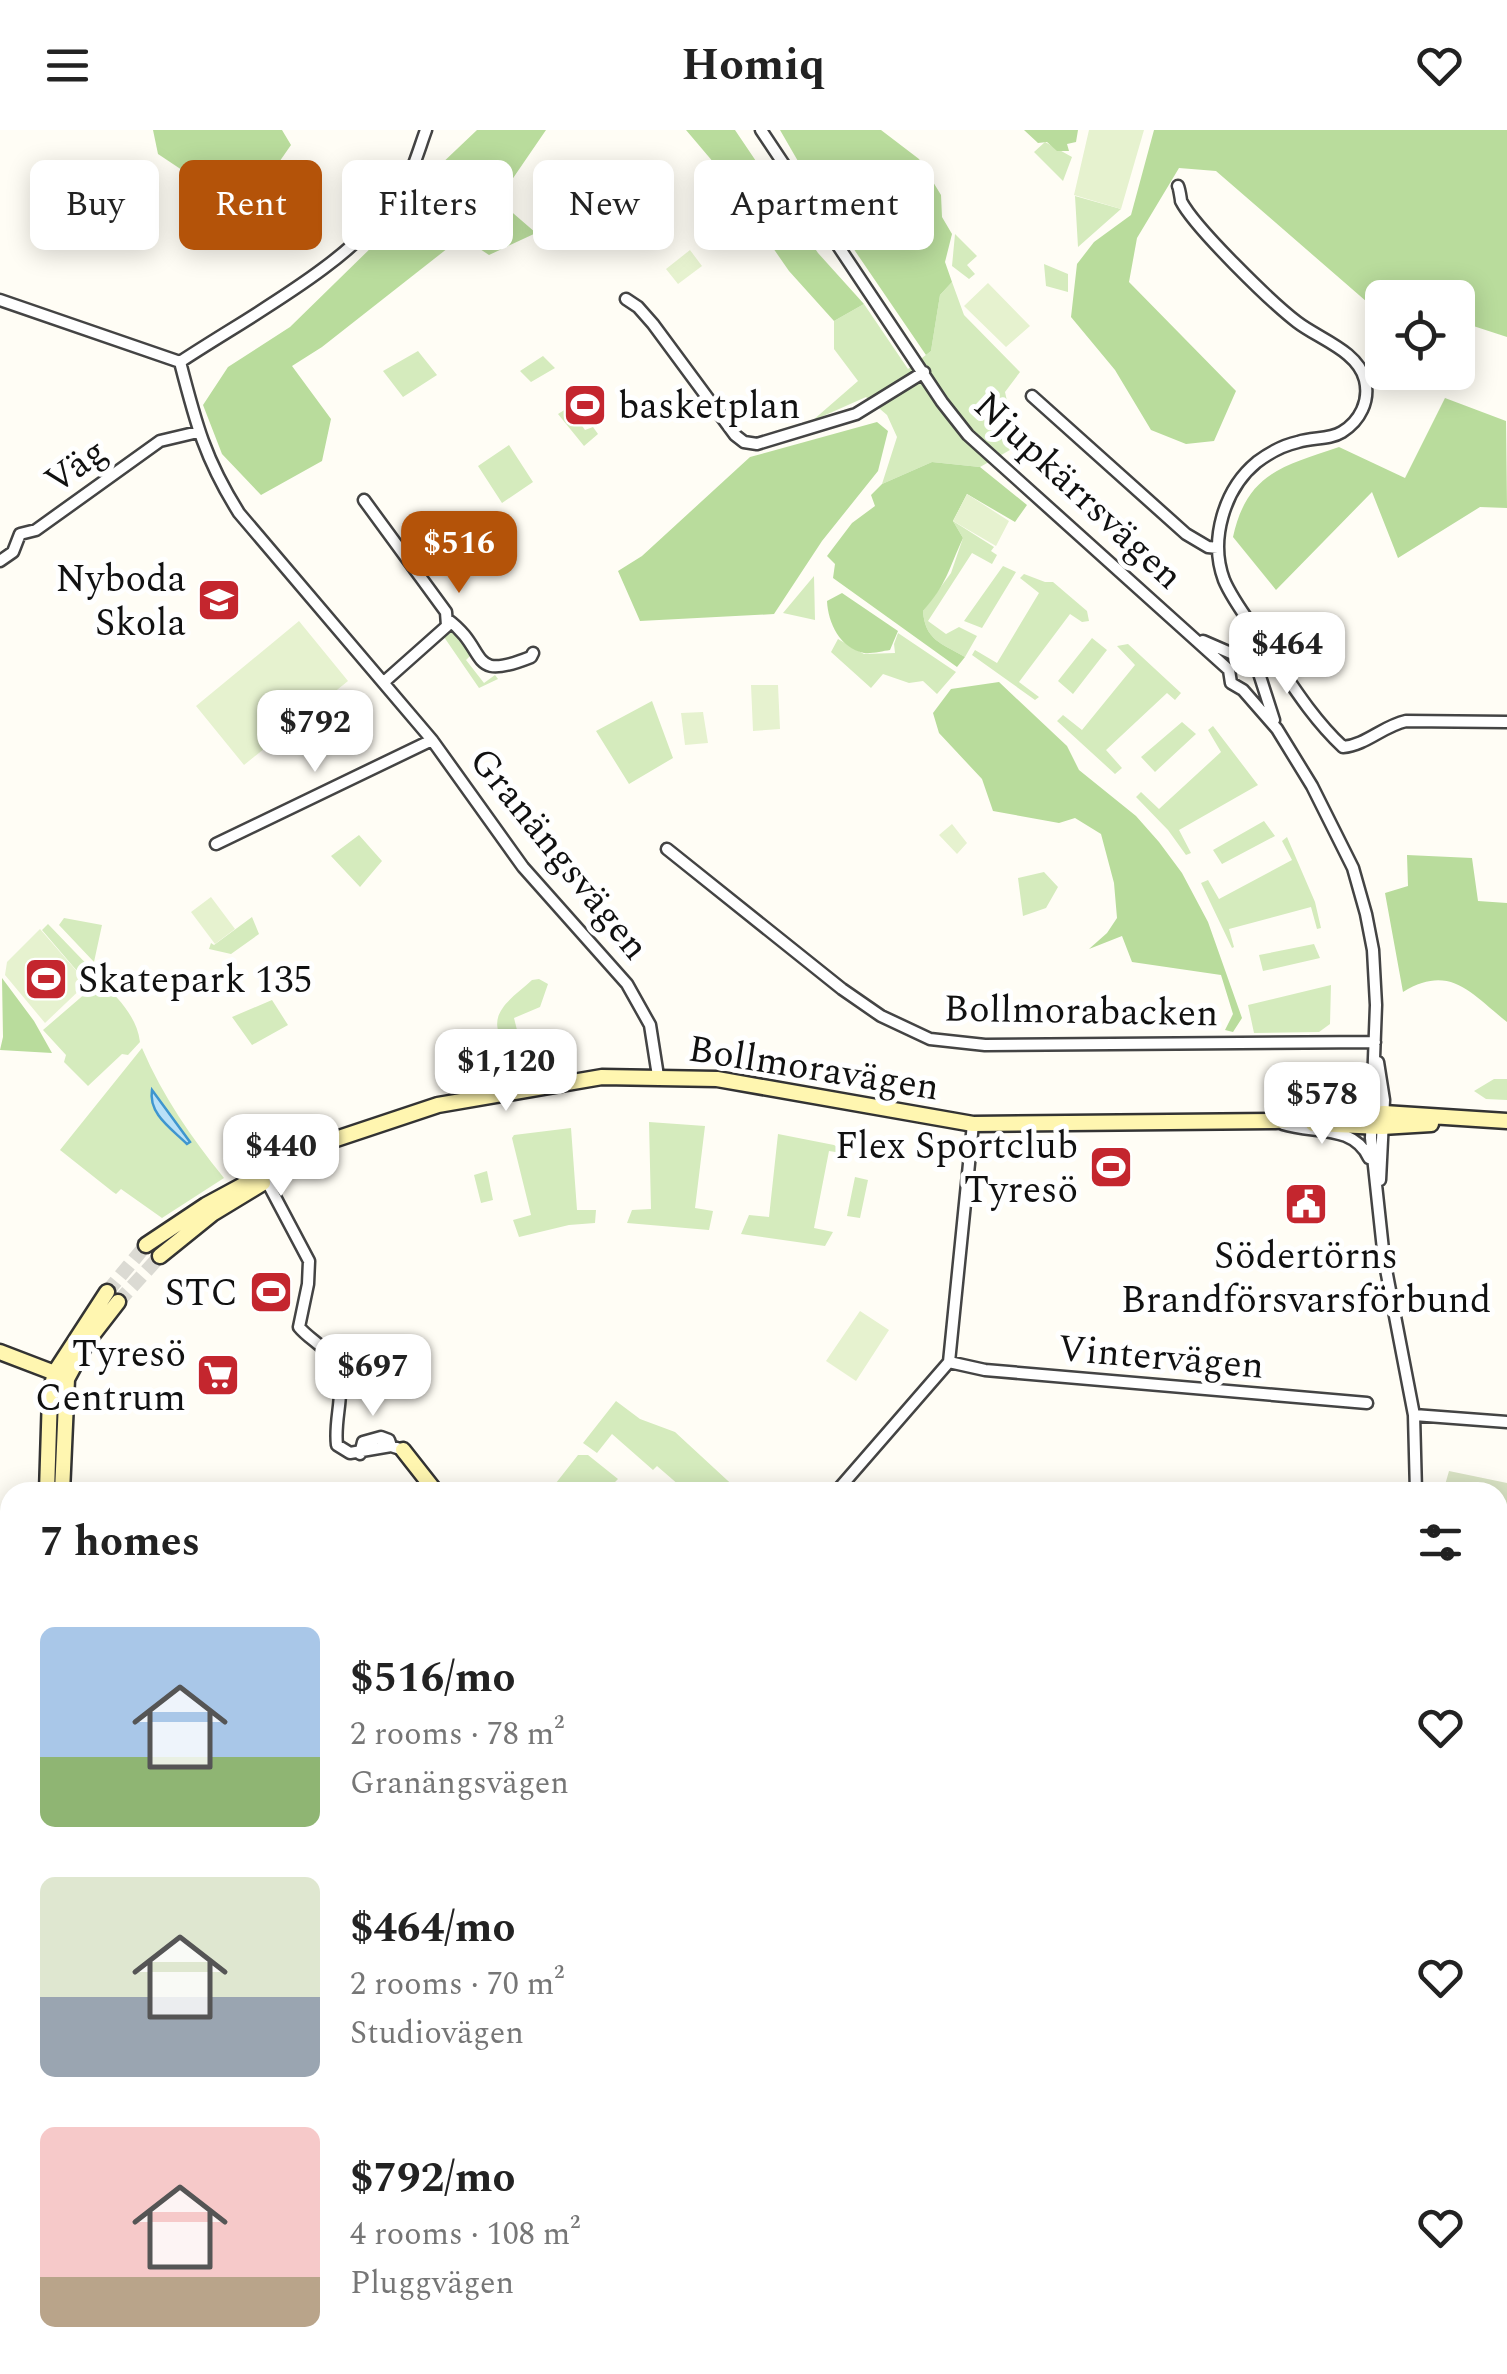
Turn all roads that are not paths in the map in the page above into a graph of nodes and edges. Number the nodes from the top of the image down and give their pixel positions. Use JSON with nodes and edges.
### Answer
{"nodes":[{"id":1,"x":426,"y":130,"type":"edge"},
{"id":2,"x":761,"y":130,"type":"edge"},
{"id":3,"x":1178,"y":186,"type":"dead end"},
{"id":4,"x":626,"y":299,"type":"dead end"},
{"id":5,"x":0,"y":300,"type":"edge"},
{"id":6,"x":180,"y":362,"type":"junction"},
{"id":7,"x":924,"y":372,"type":"junction"},
{"id":8,"x":1032,"y":396,"type":"dead end"},
{"id":9,"x":198,"y":432,"type":"junction"},
{"id":10,"x":364,"y":500,"type":"dead end"},
{"id":11,"x":1218,"y":548,"type":"junction"},
{"id":12,"x":0,"y":561,"type":"edge"},
{"id":13,"x":447,"y":620,"type":"junction"},
{"id":14,"x":1198,"y":638,"type":"junction"},
{"id":15,"x":533,"y":654,"type":"dead end"},
{"id":16,"x":1272,"y":654,"type":"junction"},
{"id":17,"x":1248,"y":660,"type":"junction"},
{"id":18,"x":1229,"y":670,"type":"junction"},
{"id":19,"x":1260,"y":676,"type":"junction"},
{"id":20,"x":384,"y":682,"type":"junction"},
{"id":21,"x":1244,"y":690,"type":"junction"},
{"id":22,"x":1507,"y":722,"type":"edge"},
{"id":23,"x":1277,"y":729,"type":"junction"},
{"id":24,"x":432,"y":740,"type":"junction"},
{"id":25,"x":216,"y":844,"type":"dead end"},
{"id":26,"x":667,"y":849,"type":"dead end"},
{"id":27,"x":1375,"y":1042,"type":"junction"},
{"id":28,"x":658,"y":1076,"type":"junction"},
{"id":29,"x":1377,"y":1120,"type":"junction"},
{"id":30,"x":1275,"y":1121,"type":"junction"},
{"id":31,"x":1507,"y":1122,"type":"edge"},
{"id":32,"x":973,"y":1124,"type":"junction"},
{"id":33,"x":1374,"y":1168,"type":"junction"},
{"id":34,"x":264,"y":1177,"type":"junction"},
{"id":35,"x":1379,"y":1206,"type":"junction"},
{"id":36,"x":146,"y":1245,"type":"tunnel mouth"},
{"id":37,"x":160,"y":1256,"type":"tunnel mouth"},
{"id":38,"x":112,"y":1297,"type":"tunnel mouth"},
{"id":39,"x":0,"y":1352,"type":"edge"},
{"id":40,"x":950,"y":1362,"type":"junction"},
{"id":41,"x":61,"y":1376,"type":"junction"},
{"id":42,"x":1367,"y":1403,"type":"dead end"},
{"id":43,"x":1414,"y":1415,"type":"junction"},
{"id":44,"x":1507,"y":1422,"type":"edge"},
{"id":45,"x":397,"y":1448,"type":"joint"},
{"id":46,"x":47,"y":1482,"type":"edge"},
{"id":47,"x":62,"y":1482,"type":"edge"},
{"id":48,"x":427,"y":1482,"type":"edge"},
{"id":49,"x":845,"y":1482,"type":"edge"},
{"id":50,"x":1416,"y":1482,"type":"edge"}],
"edges":[{"from":1,"to":6,"type":"street"},
{"from":2,"to":7,"type":"street","name":"Njupkärrsvägen"},
{"from":3,"to":11,"type":"street"},
{"from":4,"to":7,"type":"street"},
{"from":5,"to":6,"type":"street"},
{"from":6,"to":9,"type":"street","name":"Granängsvägen"},
{"from":7,"to":14,"type":"street","name":"Njupkärrsvägen"},
{"from":8,"to":11,"type":"street"},
{"from":9,"to":12,"type":"street","name":"Väg"},
{"from":9,"to":20,"type":"street","name":"Granängsvägen"},
{"from":10,"to":13,"type":"street"},
{"from":11,"to":16,"type":"street"},
{"from":13,"to":15,"type":"street"},
{"from":13,"to":20,"type":"street"},
{"from":14,"to":17,"type":"street","name":"Njupkärrsvägen"},
{"from":14,"to":18,"type":"street","name":"Njupkärrsvägen"},
{"from":16,"to":17,"type":"street"},
{"from":16,"to":19,"type":"street"},
{"from":16,"to":22,"type":"street"},
{"from":17,"to":18,"type":"street"},
{"from":17,"to":19,"type":"street","name":"Njupkärrsvägen"},
{"from":18,"to":21,"type":"street","name":"Njupkärrsvägen"},
{"from":19,"to":21,"type":"street"},
{"from":19,"to":23,"type":"street","name":"Njupkärrsvägen"},
{"from":20,"to":24,"type":"street","name":"Granängsvägen"},
{"from":21,"to":23,"type":"street","name":"Njupkärrsvägen"},
{"from":23,"to":27,"type":"street","name":"Njupkärrsvägen"},
{"from":24,"to":25,"type":"street"},
{"from":24,"to":28,"type":"street","name":"Granängsvägen"},
{"from":26,"to":27,"type":"street","name":"Bollmorabacken"},
{"from":27,"to":29,"type":"street","name":"Njupkärrsvägen"},
{"from":28,"to":32,"type":"street","name":"Bollmoravägen"},
{"from":28,"to":34,"type":"street","name":"Bollmoravägen"},
{"from":29,"to":30,"type":"street","name":"Bollmoravägen"},
{"from":29,"to":31,"type":"street","name":"Bollmoravägen"},
{"from":29,"to":33,"type":"street","name":"Njupkärrsvägen"},
{"from":29,"to":35,"type":"street","name":"Njupkärrsvägen"},
{"from":30,"to":32,"type":"street","name":"Bollmoravägen"},
{"from":30,"to":33,"type":"street","name":"Bollmoravägen"},
{"from":32,"to":40,"type":"street"},
{"from":33,"to":35,"type":"street","name":"Njupkärrsvägen"},
{"from":34,"to":36,"type":"street","name":"Bollmoravägen"},
{"from":34,"to":37,"type":"street","name":"Bollmoravägen"},
{"from":34,"to":45,"type":"street"},
{"from":35,"to":43,"type":"street","name":"Njupkärrsvägen"},
{"from":38,"to":41,"type":"street"},
{"from":39,"to":41,"type":"street"},
{"from":40,"to":42,"type":"street","name":"Vintervägen"},
{"from":40,"to":49,"type":"street"},
{"from":41,"to":46,"type":"street"},
{"from":41,"to":47,"type":"street"},
{"from":43,"to":44,"type":"street"},
{"from":43,"to":50,"type":"street","name":"Njupkärrsvägen"},
{"from":45,"to":48,"type":"street"}]}
